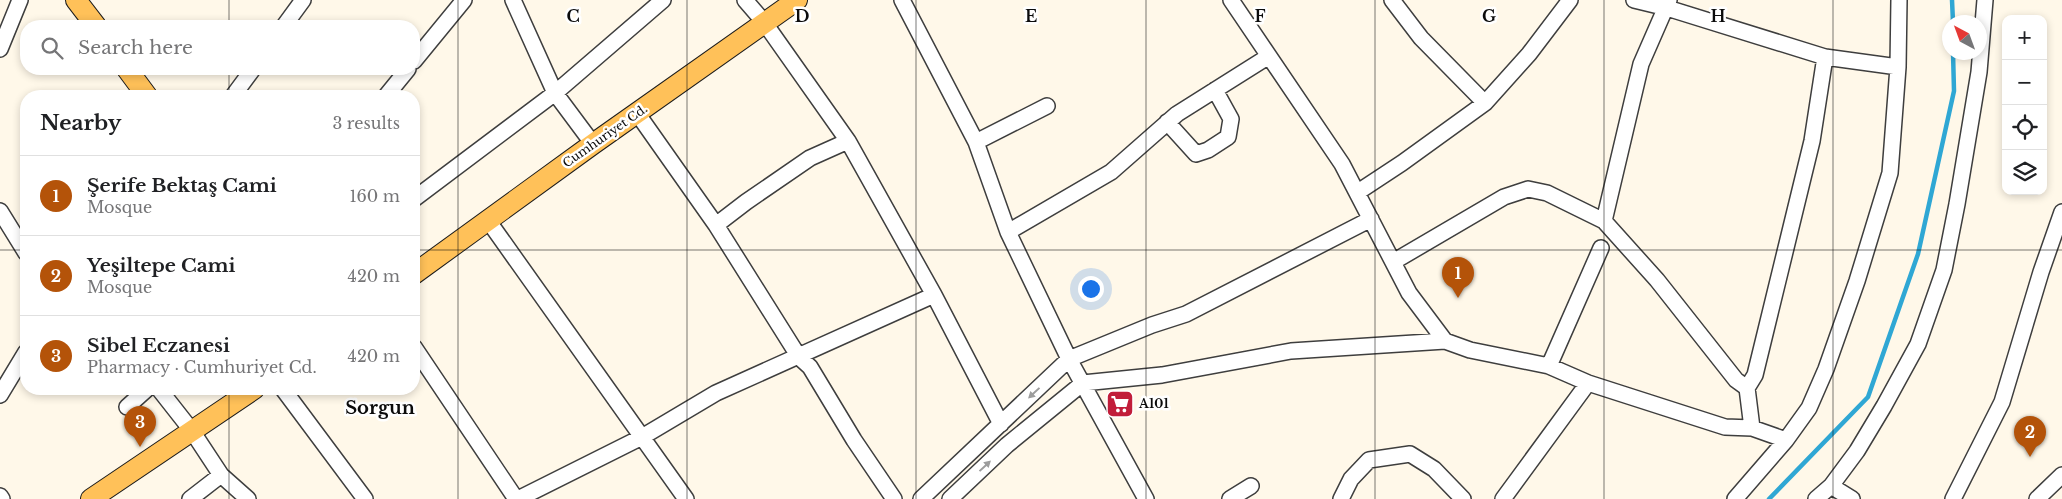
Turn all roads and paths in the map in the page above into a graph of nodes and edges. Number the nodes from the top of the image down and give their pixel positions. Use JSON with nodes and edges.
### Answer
{"nodes":[{"id":1,"x":20,"y":0,"type":"edge"},
{"id":2,"x":76,"y":0,"type":"edge"},
{"id":3,"x":302,"y":0,"type":"edge"},
{"id":4,"x":464,"y":0,"type":"edge"},
{"id":5,"x":513,"y":0,"type":"edge"},
{"id":6,"x":663,"y":0,"type":"edge"},
{"id":7,"x":745,"y":0,"type":"edge"},
{"id":8,"x":797,"y":0,"type":"edge"},
{"id":9,"x":902,"y":0,"type":"edge"},
{"id":10,"x":1230,"y":0,"type":"edge"},
{"id":11,"x":1392,"y":0,"type":"edge"},
{"id":12,"x":1570,"y":0,"type":"edge"},
{"id":13,"x":1634,"y":0,"type":"edge"},
{"id":14,"x":1899,"y":0,"type":"edge"},
{"id":15,"x":1985,"y":0,"type":"edge"},
{"id":16,"x":1668,"y":4,"type":"edge"},
{"id":17,"x":91,"y":20,"type":"edge"},
{"id":18,"x":288,"y":20,"type":"edge"},
{"id":19,"x":764,"y":22,"type":"junction"},
{"id":20,"x":0,"y":49,"type":"edge"},
{"id":21,"x":420,"y":54,"type":"edge"},
{"id":22,"x":1269,"y":56,"type":"junction"},
{"id":23,"x":1825,"y":58,"type":"junction"},
{"id":24,"x":1898,"y":67,"type":"junction"},
{"id":25,"x":131,"y":75,"type":"edge"},
{"id":26,"x":249,"y":75,"type":"edge"},
{"id":27,"x":403,"y":75,"type":"edge"},
{"id":28,"x":143,"y":90,"type":"edge"},
{"id":29,"x":237,"y":90,"type":"edge"},
{"id":30,"x":391,"y":90,"type":"edge"},
{"id":31,"x":1215,"y":90,"type":"junction"},
{"id":32,"x":555,"y":93,"type":"junction"},
{"id":33,"x":1485,"y":103,"type":"junction"},
{"id":34,"x":1047,"y":106,"type":"dead end"},
{"id":35,"x":637,"y":113,"type":"junction"},
{"id":36,"x":1167,"y":122,"type":"junction"},
{"id":37,"x":848,"y":141,"type":"junction"},
{"id":38,"x":976,"y":142,"type":"junction"},
{"id":39,"x":593,"y":144,"type":"junction"},
{"id":40,"x":1358,"y":192,"type":"junction"},
{"id":41,"x":420,"y":194,"type":"edge"},
{"id":42,"x":0,"y":211,"type":"edge"},
{"id":43,"x":2062,"y":212,"type":"edge"},
{"id":44,"x":487,"y":219,"type":"junction"},
{"id":45,"x":1371,"y":219,"type":"junction"},
{"id":46,"x":1604,"y":220,"type":"junction"},
{"id":47,"x":716,"y":225,"type":"junction"},
{"id":48,"x":1008,"y":232,"type":"junction"},
{"id":49,"x":20,"y":243,"type":"edge"},
{"id":50,"x":1601,"y":248,"type":"dead end"},
{"id":51,"x":1393,"y":262,"type":"junction"},
{"id":52,"x":420,"y":269,"type":"edge"},
{"id":53,"x":934,"y":295,"type":"junction"},
{"id":54,"x":1445,"y":341,"type":"junction"},
{"id":55,"x":420,"y":356,"type":"edge"},
{"id":56,"x":799,"y":357,"type":"junction"},
{"id":57,"x":1069,"y":360,"type":"junction"},
{"id":58,"x":20,"y":362,"type":"edge"},
{"id":59,"x":1549,"y":366,"type":"junction"},
{"id":60,"x":1588,"y":382,"type":"junction"},
{"id":61,"x":1083,"y":383,"type":"junction"},
{"id":62,"x":1747,"y":388,"type":"junction"},
{"id":63,"x":0,"y":395,"type":"edge"},
{"id":64,"x":140,"y":395,"type":"edge"},
{"id":65,"x":164,"y":395,"type":"edge"},
{"id":66,"x":245,"y":395,"type":"edge"},
{"id":67,"x":287,"y":395,"type":"edge"},
{"id":68,"x":127,"y":407,"type":"dead end"},
{"id":69,"x":1001,"y":424,"type":"junction"},
{"id":70,"x":1752,"y":428,"type":"junction"},
{"id":71,"x":192,"y":431,"type":"junction"},
{"id":72,"x":642,"y":437,"type":"junction"},
{"id":73,"x":1786,"y":440,"type":"junction"},
{"id":74,"x":222,"y":475,"type":"junction"},
{"id":75,"x":2062,"y":475,"type":"edge"},
{"id":76,"x":1251,"y":486,"type":"dead end"},
{"id":77,"x":1831,"y":486,"type":"junction"},
{"id":78,"x":91,"y":499,"type":"edge"},
{"id":79,"x":190,"y":499,"type":"edge"},
{"id":80,"x":248,"y":499,"type":"edge"},
{"id":81,"x":365,"y":499,"type":"edge"},
{"id":82,"x":517,"y":499,"type":"edge"},
{"id":83,"x":686,"y":499,"type":"edge"},
{"id":84,"x":894,"y":499,"type":"edge"},
{"id":85,"x":920,"y":499,"type":"edge"},
{"id":86,"x":950,"y":499,"type":"edge"},
{"id":87,"x":1146,"y":499,"type":"edge"},
{"id":88,"x":1230,"y":499,"type":"edge"},
{"id":89,"x":1341,"y":499,"type":"edge"},
{"id":90,"x":1463,"y":499,"type":"edge"},
{"id":91,"x":1503,"y":499,"type":"edge"},
{"id":92,"x":1735,"y":499,"type":"edge"},
{"id":93,"x":1816,"y":499,"type":"edge"},
{"id":94,"x":1852,"y":499,"type":"edge"},
{"id":95,"x":1953,"y":499,"type":"edge"},
{"id":96,"x":2037,"y":499,"type":"edge"}],
"edges":[{"from":1,"to":20,"type":"street"},
{"from":2,"to":17,"type":"main road"},
{"from":3,"to":18,"type":"street"},
{"from":4,"to":21,"type":"street"},
{"from":5,"to":32,"type":"street"},
{"from":6,"to":32,"type":"street"},
{"from":7,"to":19,"type":"street"},
{"from":8,"to":19,"type":"main road","name":"Cumhuriyet Cd."},
{"from":9,"to":38,"type":"street"},
{"from":10,"to":22,"type":"street"},
{"from":11,"to":33,"type":"street"},
{"from":12,"to":33,"type":"street"},
{"from":13,"to":16,"type":"street"},
{"from":14,"to":24,"type":"street"},
{"from":15,"to":77,"type":"street"},
{"from":16,"to":23,"type":"street"},
{"from":16,"to":46,"type":"street"},
{"from":19,"to":35,"type":"main road","name":"Cumhuriyet Cd."},
{"from":19,"to":37,"type":"street"},
{"from":22,"to":31,"type":"street"},
{"from":22,"to":40,"type":"street"},
{"from":23,"to":24,"type":"street"},
{"from":23,"to":62,"type":"street"},
{"from":24,"to":73,"type":"street"},
{"from":25,"to":28,"type":"main road"},
{"from":26,"to":29,"type":"street"},
{"from":27,"to":30,"type":"street"},
{"from":31,"to":36,"type":"street"},
{"from":31,"to":36,"type":"street"},
{"from":32,"to":39,"type":"street"},
{"from":32,"to":41,"type":"street"},
{"from":33,"to":40,"type":"street"},
{"from":34,"to":38,"type":"street"},
{"from":35,"to":39,"type":"main road","name":"Cumhuriyet Cd."},
{"from":35,"to":47,"type":"street"},
{"from":36,"to":48,"type":"street"},
{"from":37,"to":47,"type":"street"},
{"from":37,"to":53,"type":"street"},
{"from":38,"to":48,"type":"street"},
{"from":39,"to":44,"type":"main road","name":"Cumhuriyet Cd."},
{"from":40,"to":45,"type":"street"},
{"from":42,"to":49,"type":"street"},
{"from":43,"to":95,"type":"street"},
{"from":44,"to":52,"type":"main road","name":"Cumhuriyet Cd."},
{"from":44,"to":72,"type":"street"},
{"from":45,"to":51,"type":"street"},
{"from":45,"to":57,"type":"street"},
{"from":46,"to":51,"type":"street"},
{"from":46,"to":62,"type":"street"},
{"from":47,"to":56,"type":"street"},
{"from":48,"to":57,"type":"street"},
{"from":50,"to":59,"type":"street"},
{"from":51,"to":54,"type":"street"},
{"from":53,"to":56,"type":"street"},
{"from":53,"to":69,"type":"street"},
{"from":54,"to":59,"type":"street"},
{"from":54,"to":61,"type":"street"},
{"from":55,"to":82,"type":"street"},
{"from":56,"to":72,"type":"street"},
{"from":56,"to":84,"type":"street"},
{"from":57,"to":61,"type":"street"},
{"from":57,"to":69,"type":"street","one_way":true},
{"from":58,"to":63,"type":"street"},
{"from":59,"to":60,"type":"street"},
{"from":60,"to":70,"type":"street"},
{"from":60,"to":91,"type":"street"},
{"from":86,"to":61,"type":"street","one_way":true},
{"from":61,"to":87,"type":"street"},
{"from":62,"to":70,"type":"street"},
{"from":64,"to":68,"type":"street"},
{"from":65,"to":71,"type":"street"},
{"from":66,"to":71,"type":"main road"},
{"from":67,"to":81,"type":"street"},
{"from":69,"to":85,"type":"street"},
{"from":70,"to":73,"type":"street"},
{"from":71,"to":74,"type":"street"},
{"from":71,"to":78,"type":"main road"},
{"from":72,"to":82,"type":"street"},
{"from":72,"to":83,"type":"street"},
{"from":73,"to":92,"type":"street"},
{"from":74,"to":79,"type":"street"},
{"from":74,"to":80,"type":"street"},
{"from":75,"to":96,"type":"street"},
{"from":76,"to":88,"type":"street"},
{"from":77,"to":93,"type":"street"},
{"from":77,"to":94,"type":"street"},
{"from":89,"to":90,"type":"street"}]}
